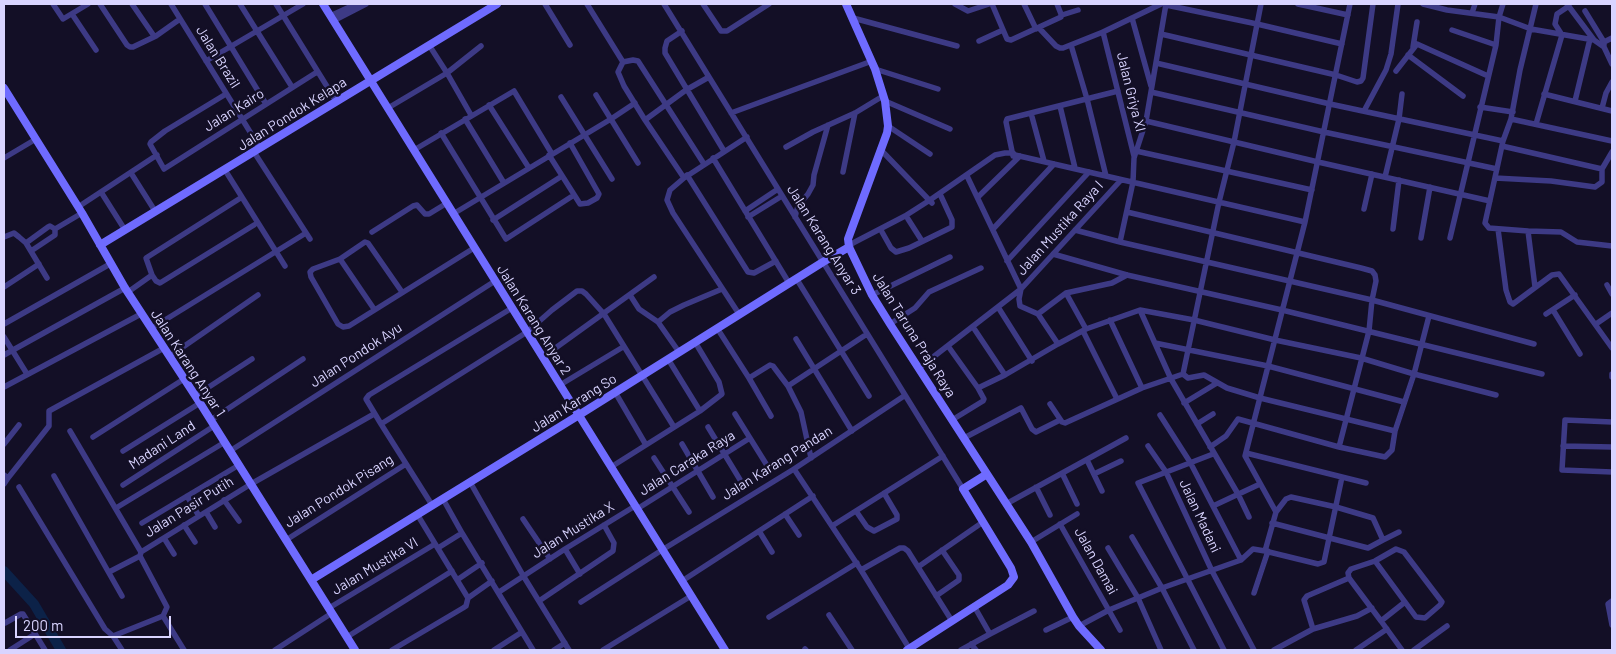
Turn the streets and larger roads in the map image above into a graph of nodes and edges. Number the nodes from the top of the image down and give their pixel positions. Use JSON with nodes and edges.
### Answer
{"nodes":[{"id":1,"x":53,"y":4,"type":"edge"},
{"id":2,"x":88,"y":4,"type":"edge"},
{"id":3,"x":100,"y":4,"type":"edge"},
{"id":4,"x":132,"y":4,"type":"edge"},
{"id":5,"x":171,"y":4,"type":"edge"},
{"id":6,"x":205,"y":4,"type":"edge"},
{"id":7,"x":240,"y":4,"type":"edge"},
{"id":8,"x":276,"y":4,"type":"edge"},
{"id":9,"x":303,"y":4,"type":"edge"},
{"id":10,"x":323,"y":4,"type":"edge"},
{"id":11,"x":356,"y":4,"type":"edge"},
{"id":12,"x":366,"y":4,"type":"edge"},
{"id":13,"x":497,"y":4,"type":"edge"},
{"id":14,"x":545,"y":4,"type":"edge"},
{"id":15,"x":587,"y":4,"type":"edge"},
{"id":16,"x":664,"y":4,"type":"edge"},
{"id":17,"x":703,"y":4,"type":"edge"},
{"id":18,"x":769,"y":4,"type":"edge"},
{"id":19,"x":846,"y":4,"type":"edge"},
{"id":20,"x":955,"y":4,"type":"edge"},
{"id":21,"x":991,"y":4,"type":"edge"},
{"id":22,"x":1024,"y":4,"type":"edge"},
{"id":23,"x":1057,"y":4,"type":"edge"},
{"id":24,"x":1164,"y":4,"type":"edge"},
{"id":25,"x":1261,"y":4,"type":"edge"},
{"id":26,"x":1298,"y":4,"type":"edge"},
{"id":27,"x":1350,"y":4,"type":"edge"},
{"id":28,"x":1373,"y":4,"type":"edge"},
{"id":29,"x":1398,"y":4,"type":"edge"},
{"id":30,"x":1423,"y":4,"type":"edge"},
{"id":31,"x":1475,"y":4,"type":"edge"},
{"id":32,"x":1503,"y":4,"type":"edge"},
{"id":33,"x":1536,"y":4,"type":"edge"},
{"id":34,"x":1568,"y":5,"type":"edge"},
{"id":35,"x":1447,"y":7,"type":"edge"},
{"id":36,"x":1078,"y":10,"type":"dead end"},
{"id":37,"x":1585,"y":11,"type":"dead end"},
{"id":38,"x":1472,"y":13,"type":"junction"},
{"id":39,"x":72,"y":14,"type":"junction"},
{"id":40,"x":1062,"y":15,"type":"junction"},
{"id":41,"x":1348,"y":15,"type":"junction"},
{"id":42,"x":283,"y":16,"type":"junction"},
{"id":43,"x":1499,"y":17,"type":"junction"},
{"id":44,"x":332,"y":18,"type":"junction"},
{"id":45,"x":853,"y":18,"type":"junction"},
{"id":46,"x":1132,"y":18,"type":"junction"},
{"id":47,"x":180,"y":19,"type":"junction"},
{"id":48,"x":1417,"y":22,"type":"dead end"},
{"id":49,"x":1257,"y":24,"type":"junction"},
{"id":50,"x":1038,"y":28,"type":"junction"},
{"id":51,"x":1531,"y":29,"type":"junction"},
{"id":52,"x":1003,"y":30,"type":"junction"},
{"id":53,"x":1452,"y":30,"type":"dead end"},
{"id":54,"x":682,"y":31,"type":"junction"},
{"id":55,"x":258,"y":32,"type":"junction"},
{"id":56,"x":1102,"y":32,"type":"junction"},
{"id":57,"x":1161,"y":34,"type":"junction"},
{"id":58,"x":1562,"y":35,"type":"junction"},
{"id":59,"x":154,"y":36,"type":"junction"},
{"id":60,"x":1612,"y":38,"type":"edge"},
{"id":61,"x":1592,"y":40,"type":"junction"},
{"id":62,"x":979,"y":41,"type":"dead end"},
{"id":63,"x":1342,"y":44,"type":"junction"},
{"id":64,"x":429,"y":45,"type":"junction"},
{"id":65,"x":570,"y":45,"type":"dead end"},
{"id":66,"x":1071,"y":45,"type":"junction"},
{"id":67,"x":1496,"y":45,"type":"junction"},
{"id":68,"x":1604,"y":45,"type":"junction"},
{"id":69,"x":480,"y":46,"type":"dead end"},
{"id":70,"x":957,"y":46,"type":"dead end"},
{"id":71,"x":232,"y":47,"type":"junction"},
{"id":72,"x":1413,"y":49,"type":"junction"},
{"id":73,"x":96,"y":50,"type":"dead end"},
{"id":74,"x":1251,"y":54,"type":"junction"},
{"id":75,"x":1408,"y":56,"type":"junction"},
{"id":76,"x":206,"y":61,"type":"junction"},
{"id":77,"x":623,"y":62,"type":"junction"},
{"id":78,"x":1156,"y":63,"type":"junction"},
{"id":79,"x":1612,"y":64,"type":"edge"},
{"id":80,"x":873,"y":65,"type":"junction"},
{"id":81,"x":1396,"y":71,"type":"dead end"},
{"id":82,"x":317,"y":72,"type":"junction"},
{"id":83,"x":447,"y":72,"type":"junction"},
{"id":84,"x":1336,"y":75,"type":"junction"},
{"id":85,"x":1488,"y":76,"type":"junction"},
{"id":86,"x":709,"y":78,"type":"junction"},
{"id":87,"x":370,"y":81,"type":"junction"},
{"id":88,"x":1612,"y":82,"type":"edge"},
{"id":89,"x":1245,"y":84,"type":"junction"},
{"id":90,"x":4,"y":88,"type":"edge"},
{"id":91,"x":292,"y":88,"type":"junction"},
{"id":92,"x":938,"y":89,"type":"dead end"},
{"id":93,"x":1151,"y":89,"type":"junction"},
{"id":94,"x":686,"y":90,"type":"junction"},
{"id":95,"x":1118,"y":91,"type":"junction"},
{"id":96,"x":226,"y":94,"type":"junction"},
{"id":97,"x":1402,"y":94,"type":"dead end"},
{"id":98,"x":1544,"y":94,"type":"junction"},
{"id":99,"x":596,"y":95,"type":"dead end"},
{"id":100,"x":1463,"y":96,"type":"dead end"},
{"id":101,"x":561,"y":97,"type":"dead end"},
{"id":102,"x":884,"y":98,"type":"junction"},
{"id":103,"x":1087,"y":99,"type":"junction"},
{"id":104,"x":336,"y":101,"type":"junction"},
{"id":105,"x":1575,"y":101,"type":"junction"},
{"id":106,"x":635,"y":103,"type":"junction"},
{"id":107,"x":266,"y":104,"type":"junction"},
{"id":108,"x":1330,"y":104,"type":"junction"},
{"id":109,"x":489,"y":105,"type":"junction"},
{"id":110,"x":665,"y":105,"type":"junction"},
{"id":111,"x":1060,"y":106,"type":"junction"},
{"id":112,"x":388,"y":108,"type":"junction"},
{"id":113,"x":1480,"y":108,"type":"junction"},
{"id":114,"x":1602,"y":108,"type":"junction"},
{"id":115,"x":1612,"y":111,"type":"edge"},
{"id":116,"x":1364,"y":112,"type":"junction"},
{"id":117,"x":1513,"y":112,"type":"junction"},
{"id":118,"x":731,"y":113,"type":"junction"},
{"id":119,"x":855,"y":113,"type":"junction"},
{"id":120,"x":1031,"y":113,"type":"junction"},
{"id":121,"x":1240,"y":113,"type":"junction"},
{"id":122,"x":471,"y":115,"type":"junction"},
{"id":123,"x":465,"y":118,"type":"junction"},
{"id":124,"x":242,"y":119,"type":"junction"},
{"id":125,"x":611,"y":119,"type":"junction"},
{"id":126,"x":1399,"y":119,"type":"junction"},
{"id":127,"x":1511,"y":119,"type":"junction"},
{"id":128,"x":645,"y":120,"type":"junction"},
{"id":129,"x":1146,"y":120,"type":"junction"},
{"id":130,"x":1536,"y":124,"type":"junction"},
{"id":131,"x":828,"y":125,"type":"junction"},
{"id":132,"x":888,"y":126,"type":"junction"},
{"id":133,"x":950,"y":129,"type":"dead end"},
{"id":134,"x":1324,"y":132,"type":"junction"},
{"id":135,"x":441,"y":133,"type":"junction"},
{"id":136,"x":584,"y":134,"type":"junction"},
{"id":137,"x":1474,"y":135,"type":"junction"},
{"id":138,"x":747,"y":137,"type":"junction"},
{"id":139,"x":36,"y":139,"type":"junction"},
{"id":140,"x":1612,"y":141,"type":"edge"},
{"id":141,"x":1234,"y":142,"type":"junction"},
{"id":142,"x":570,"y":143,"type":"junction"},
{"id":143,"x":1502,"y":144,"type":"junction"},
{"id":144,"x":786,"y":147,"type":"dead end"},
{"id":145,"x":1393,"y":147,"type":"junction"},
{"id":146,"x":880,"y":149,"type":"junction"},
{"id":147,"x":257,"y":150,"type":"junction"},
{"id":148,"x":414,"y":150,"type":"junction"},
{"id":149,"x":724,"y":151,"type":"junction"},
{"id":150,"x":1136,"y":151,"type":"junction"},
{"id":151,"x":1612,"y":152,"type":"edge"},
{"id":152,"x":551,"y":154,"type":"junction"},
{"id":153,"x":930,"y":154,"type":"dead end"},
{"id":154,"x":157,"y":155,"type":"junction"},
{"id":155,"x":1015,"y":155,"type":"junction"},
{"id":156,"x":4,"y":158,"type":"edge"},
{"id":157,"x":713,"y":158,"type":"junction"},
{"id":158,"x":1134,"y":158,"type":"junction"},
{"id":159,"x":1044,"y":161,"type":"junction"},
{"id":160,"x":1318,"y":162,"type":"junction"},
{"id":161,"x":1467,"y":162,"type":"junction"},
{"id":162,"x":638,"y":163,"type":"dead end"},
{"id":163,"x":704,"y":164,"type":"junction"},
{"id":164,"x":1054,"y":164,"type":"junction"},
{"id":165,"x":529,"y":168,"type":"junction"},
{"id":166,"x":1075,"y":168,"type":"junction"},
{"id":167,"x":1497,"y":169,"type":"junction"},
{"id":168,"x":1602,"y":169,"type":"junction"},
{"id":169,"x":225,"y":170,"type":"junction"},
{"id":170,"x":1226,"y":171,"type":"junction"},
{"id":171,"x":843,"y":172,"type":"dead end"},
{"id":172,"x":1089,"y":172,"type":"junction"},
{"id":173,"x":131,"y":173,"type":"junction"},
{"id":174,"x":1372,"y":174,"type":"junction"},
{"id":175,"x":562,"y":176,"type":"junction"},
{"id":176,"x":686,"y":176,"type":"junction"},
{"id":177,"x":1106,"y":176,"type":"junction"},
{"id":178,"x":968,"y":177,"type":"junction"},
{"id":179,"x":1385,"y":177,"type":"junction"},
{"id":180,"x":1495,"y":178,"type":"junction"},
{"id":181,"x":612,"y":179,"type":"dead end"},
{"id":182,"x":1121,"y":180,"type":"junction"},
{"id":183,"x":1399,"y":180,"type":"junction"},
{"id":184,"x":1133,"y":182,"type":"junction"},
{"id":185,"x":504,"y":183,"type":"junction"},
{"id":186,"x":1430,"y":187,"type":"junction"},
{"id":187,"x":778,"y":190,"type":"junction"},
{"id":188,"x":1312,"y":190,"type":"junction"},
{"id":189,"x":101,"y":192,"type":"junction"},
{"id":190,"x":1460,"y":194,"type":"junction"},
{"id":191,"x":574,"y":195,"type":"junction"},
{"id":192,"x":941,"y":195,"type":"junction"},
{"id":193,"x":782,"y":196,"type":"junction"},
{"id":194,"x":978,"y":197,"type":"junction"},
{"id":195,"x":480,"y":198,"type":"junction"},
{"id":196,"x":239,"y":199,"type":"dead end"},
{"id":197,"x":1490,"y":201,"type":"junction"},
{"id":198,"x":931,"y":202,"type":"junction"},
{"id":199,"x":1218,"y":202,"type":"junction"},
{"id":200,"x":446,"y":203,"type":"junction"},
{"id":201,"x":1364,"y":209,"type":"dead end"},
{"id":202,"x":80,"y":210,"type":"junction"},
{"id":203,"x":745,"y":210,"type":"junction"},
{"id":204,"x":154,"y":211,"type":"junction"},
{"id":205,"x":1127,"y":212,"type":"junction"},
{"id":206,"x":454,"y":214,"type":"junction"},
{"id":207,"x":795,"y":216,"type":"junction"},
{"id":208,"x":748,"y":217,"type":"junction"},
{"id":209,"x":908,"y":219,"type":"junction"},
{"id":210,"x":493,"y":220,"type":"junction"},
{"id":211,"x":1304,"y":222,"type":"junction"},
{"id":212,"x":254,"y":225,"type":"dead end"},
{"id":213,"x":1393,"y":228,"type":"dead end"},
{"id":214,"x":993,"y":229,"type":"junction"},
{"id":215,"x":1498,"y":229,"type":"junction"},
{"id":216,"x":55,"y":230,"type":"junction"},
{"id":217,"x":125,"y":230,"type":"junction"},
{"id":218,"x":1075,"y":230,"type":"junction"},
{"id":219,"x":372,"y":232,"type":"dead end"},
{"id":220,"x":882,"y":232,"type":"junction"},
{"id":221,"x":1528,"y":232,"type":"junction"},
{"id":222,"x":306,"y":233,"type":"junction"},
{"id":223,"x":1212,"y":233,"type":"junction"},
{"id":224,"x":4,"y":237,"type":"edge"},
{"id":225,"x":1421,"y":238,"type":"dead end"},
{"id":226,"x":1450,"y":238,"type":"dead end"},
{"id":227,"x":310,"y":239,"type":"dead end"},
{"id":228,"x":922,"y":241,"type":"junction"},
{"id":229,"x":1120,"y":242,"type":"junction"},
{"id":230,"x":26,"y":243,"type":"junction"},
{"id":231,"x":100,"y":245,"type":"junction"},
{"id":232,"x":1612,"y":246,"type":"edge"},
{"id":233,"x":849,"y":247,"type":"junction"},
{"id":234,"x":474,"y":248,"type":"junction"},
{"id":235,"x":276,"y":251,"type":"junction"},
{"id":236,"x":31,"y":252,"type":"junction"},
{"id":237,"x":1297,"y":252,"type":"junction"},
{"id":238,"x":1053,"y":254,"type":"junction"},
{"id":239,"x":950,"y":257,"type":"dead end"},
{"id":240,"x":340,"y":258,"type":"junction"},
{"id":241,"x":776,"y":261,"type":"junction"},
{"id":242,"x":1007,"y":261,"type":"junction"},
{"id":243,"x":822,"y":262,"type":"junction"},
{"id":244,"x":1206,"y":262,"type":"junction"},
{"id":245,"x":39,"y":264,"type":"junction"},
{"id":246,"x":110,"y":264,"type":"junction"},
{"id":247,"x":285,"y":266,"type":"dead end"},
{"id":248,"x":981,"y":268,"type":"dead end"},
{"id":249,"x":152,"y":275,"type":"junction"},
{"id":250,"x":1127,"y":275,"type":"junction"},
{"id":251,"x":654,"y":277,"type":"dead end"},
{"id":252,"x":47,"y":278,"type":"dead end"},
{"id":253,"x":793,"y":280,"type":"junction"},
{"id":254,"x":495,"y":281,"type":"junction"},
{"id":255,"x":1290,"y":281,"type":"junction"},
{"id":256,"x":1607,"y":285,"type":"dead end"},
{"id":257,"x":4,"y":287,"type":"edge"},
{"id":258,"x":1535,"y":287,"type":"junction"},
{"id":259,"x":722,"y":289,"type":"junction"},
{"id":260,"x":1021,"y":289,"type":"junction"},
{"id":261,"x":126,"y":290,"type":"junction"},
{"id":262,"x":402,"y":292,"type":"junction"},
{"id":263,"x":1200,"y":292,"type":"junction"},
{"id":264,"x":1066,"y":293,"type":"junction"},
{"id":265,"x":1575,"y":294,"type":"junction"},
{"id":266,"x":1612,"y":294,"type":"edge"},
{"id":267,"x":630,"y":295,"type":"junction"},
{"id":268,"x":872,"y":295,"type":"junction"},
{"id":269,"x":258,"y":296,"type":"dead end"},
{"id":270,"x":1372,"y":300,"type":"junction"},
{"id":271,"x":998,"y":307,"type":"junction"},
{"id":272,"x":512,"y":308,"type":"junction"},
{"id":273,"x":374,"y":309,"type":"junction"},
{"id":274,"x":1140,"y":310,"type":"junction"},
{"id":275,"x":1282,"y":310,"type":"junction"},
{"id":276,"x":1553,"y":310,"type":"junction"},
{"id":277,"x":1612,"y":313,"type":"edge"},
{"id":278,"x":141,"y":314,"type":"junction"},
{"id":279,"x":604,"y":314,"type":"junction"},
{"id":280,"x":739,"y":314,"type":"junction"},
{"id":281,"x":1038,"y":314,"type":"junction"},
{"id":282,"x":1546,"y":314,"type":"dead end"},
{"id":283,"x":1429,"y":316,"type":"junction"},
{"id":284,"x":1110,"y":320,"type":"junction"},
{"id":285,"x":1194,"y":320,"type":"junction"},
{"id":286,"x":658,"y":322,"type":"junction"},
{"id":287,"x":4,"y":324,"type":"edge"},
{"id":288,"x":890,"y":324,"type":"junction"},
{"id":289,"x":1596,"y":324,"type":"junction"},
{"id":290,"x":973,"y":326,"type":"junction"},
{"id":291,"x":152,"y":328,"type":"junction"},
{"id":292,"x":717,"y":328,"type":"junction"},
{"id":293,"x":1084,"y":330,"type":"junction"},
{"id":294,"x":1369,"y":331,"type":"junction"},
{"id":295,"x":527,"y":332,"type":"junction"},
{"id":296,"x":867,"y":334,"type":"junction"},
{"id":297,"x":4,"y":337,"type":"edge"},
{"id":298,"x":796,"y":339,"type":"dead end"},
{"id":299,"x":1275,"y":340,"type":"junction"},
{"id":300,"x":695,"y":342,"type":"junction"},
{"id":301,"x":1155,"y":343,"type":"junction"},
{"id":302,"x":1058,"y":344,"type":"junction"},
{"id":303,"x":1422,"y":344,"type":"junction"},
{"id":304,"x":1534,"y":344,"type":"dead end"},
{"id":305,"x":948,"y":346,"type":"junction"},
{"id":306,"x":623,"y":347,"type":"junction"},
{"id":307,"x":164,"y":348,"type":"junction"},
{"id":308,"x":1612,"y":348,"type":"edge"},
{"id":309,"x":1188,"y":349,"type":"junction"},
{"id":310,"x":12,"y":350,"type":"junction"},
{"id":311,"x":679,"y":352,"type":"junction"},
{"id":312,"x":840,"y":352,"type":"junction"},
{"id":313,"x":1580,"y":354,"type":"dead end"},
{"id":314,"x":4,"y":355,"type":"edge"},
{"id":315,"x":170,"y":356,"type":"junction"},
{"id":316,"x":543,"y":357,"type":"junction"},
{"id":317,"x":1361,"y":358,"type":"junction"},
{"id":318,"x":252,"y":359,"type":"dead end"},
{"id":319,"x":303,"y":359,"type":"dead end"},
{"id":320,"x":668,"y":359,"type":"junction"},
{"id":321,"x":1032,"y":361,"type":"junction"},
{"id":322,"x":1268,"y":366,"type":"junction"},
{"id":323,"x":815,"y":368,"type":"junction"},
{"id":324,"x":919,"y":368,"type":"junction"},
{"id":325,"x":27,"y":374,"type":"junction"},
{"id":326,"x":1183,"y":374,"type":"junction"},
{"id":327,"x":1414,"y":374,"type":"junction"},
{"id":328,"x":1542,"y":374,"type":"dead end"},
{"id":329,"x":643,"y":375,"type":"junction"},
{"id":330,"x":1005,"y":375,"type":"junction"},
{"id":331,"x":749,"y":378,"type":"junction"},
{"id":332,"x":1171,"y":378,"type":"junction"},
{"id":333,"x":184,"y":379,"type":"junction"},
{"id":334,"x":1217,"y":383,"type":"junction"},
{"id":335,"x":560,"y":385,"type":"junction"},
{"id":336,"x":788,"y":386,"type":"junction"},
{"id":337,"x":4,"y":387,"type":"edge"},
{"id":338,"x":978,"y":388,"type":"junction"},
{"id":339,"x":1142,"y":388,"type":"junction"},
{"id":340,"x":1353,"y":389,"type":"junction"},
{"id":341,"x":615,"y":392,"type":"junction"},
{"id":342,"x":1496,"y":395,"type":"dead end"},
{"id":343,"x":869,"y":396,"type":"dead end"},
{"id":344,"x":904,"y":396,"type":"junction"},
{"id":345,"x":1260,"y":398,"type":"junction"},
{"id":346,"x":198,"y":399,"type":"junction"},
{"id":347,"x":1117,"y":399,"type":"junction"},
{"id":348,"x":1404,"y":402,"type":"junction"},
{"id":349,"x":1184,"y":403,"type":"junction"},
{"id":350,"x":1050,"y":404,"type":"dead end"},
{"id":351,"x":700,"y":411,"type":"junction"},
{"id":352,"x":374,"y":414,"type":"junction"},
{"id":353,"x":735,"y":414,"type":"dead end"},
{"id":354,"x":1213,"y":414,"type":"dead end"},
{"id":355,"x":579,"y":415,"type":"junction"},
{"id":356,"x":1160,"y":415,"type":"dead end"},
{"id":357,"x":771,"y":416,"type":"dead end"},
{"id":358,"x":1346,"y":418,"type":"junction"},
{"id":359,"x":952,"y":420,"type":"junction"},
{"id":360,"x":1060,"y":420,"type":"junction"},
{"id":361,"x":1612,"y":422,"type":"edge"},
{"id":362,"x":213,"y":423,"type":"junction"},
{"id":363,"x":381,"y":424,"type":"junction"},
{"id":364,"x":1197,"y":424,"type":"junction"},
{"id":365,"x":1254,"y":424,"type":"junction"},
{"id":366,"x":19,"y":425,"type":"dead end"},
{"id":367,"x":674,"y":427,"type":"junction"},
{"id":368,"x":708,"y":427,"type":"dead end"},
{"id":369,"x":852,"y":431,"type":"junction"},
{"id":370,"x":1395,"y":431,"type":"junction"},
{"id":371,"x":70,"y":432,"type":"dead end"},
{"id":372,"x":93,"y":436,"type":"dead end"},
{"id":373,"x":750,"y":438,"type":"junction"},
{"id":374,"x":964,"y":438,"type":"junction"},
{"id":375,"x":1126,"y":438,"type":"dead end"},
{"id":376,"x":225,"y":442,"type":"junction"},
{"id":377,"x":4,"y":444,"type":"edge"},
{"id":378,"x":682,"y":444,"type":"dead end"},
{"id":379,"x":646,"y":445,"type":"junction"},
{"id":380,"x":1148,"y":446,"type":"dead end"},
{"id":381,"x":1563,"y":446,"type":"junction"},
{"id":382,"x":1612,"y":447,"type":"edge"},
{"id":383,"x":1339,"y":448,"type":"junction"},
{"id":384,"x":123,"y":451,"type":"dead end"},
{"id":385,"x":230,"y":451,"type":"junction"},
{"id":386,"x":1212,"y":451,"type":"junction"},
{"id":387,"x":1246,"y":453,"type":"junction"},
{"id":388,"x":724,"y":454,"type":"junction"},
{"id":389,"x":943,"y":456,"type":"junction"},
{"id":390,"x":654,"y":458,"type":"dead end"},
{"id":391,"x":811,"y":458,"type":"junction"},
{"id":392,"x":1087,"y":460,"type":"junction"},
{"id":393,"x":1121,"y":461,"type":"dead end"},
{"id":394,"x":1190,"y":462,"type":"junction"},
{"id":395,"x":239,"y":464,"type":"junction"},
{"id":396,"x":406,"y":464,"type":"junction"},
{"id":397,"x":611,"y":467,"type":"junction"},
{"id":398,"x":768,"y":468,"type":"dead end"},
{"id":399,"x":794,"y":469,"type":"junction"},
{"id":400,"x":697,"y":472,"type":"junction"},
{"id":401,"x":1166,"y":472,"type":"junction"},
{"id":402,"x":1612,"y":472,"type":"edge"},
{"id":403,"x":1062,"y":473,"type":"junction"},
{"id":404,"x":987,"y":474,"type":"junction"},
{"id":405,"x":1094,"y":474,"type":"junction"},
{"id":406,"x":6,"y":476,"type":"edge"},
{"id":407,"x":54,"y":476,"type":"dead end"},
{"id":408,"x":1342,"y":477,"type":"junction"},
{"id":409,"x":470,"y":482,"type":"junction"},
{"id":410,"x":742,"y":483,"type":"dead end"},
{"id":411,"x":1366,"y":483,"type":"dead end"},
{"id":412,"x":4,"y":484,"type":"edge"},
{"id":413,"x":251,"y":484,"type":"junction"},
{"id":414,"x":1260,"y":484,"type":"junction"},
{"id":415,"x":123,"y":485,"type":"dead end"},
{"id":416,"x":19,"y":487,"type":"dead end"},
{"id":417,"x":1036,"y":487,"type":"junction"},
{"id":418,"x":672,"y":488,"type":"junction"},
{"id":419,"x":963,"y":489,"type":"junction"},
{"id":420,"x":1102,"y":491,"type":"dead end"},
{"id":421,"x":884,"y":493,"type":"junction"},
{"id":422,"x":1238,"y":494,"type":"junction"},
{"id":423,"x":186,"y":496,"type":"junction"},
{"id":424,"x":814,"y":496,"type":"junction"},
{"id":425,"x":713,"y":497,"type":"dead end"},
{"id":426,"x":442,"y":499,"type":"junction"},
{"id":427,"x":224,"y":500,"type":"junction"},
{"id":428,"x":1006,"y":504,"type":"junction"},
{"id":429,"x":1077,"y":504,"type":"dead end"},
{"id":430,"x":432,"y":505,"type":"junction"},
{"id":431,"x":1213,"y":506,"type":"junction"},
{"id":432,"x":1336,"y":507,"type":"junction"},
{"id":433,"x":116,"y":508,"type":"junction"},
{"id":434,"x":636,"y":508,"type":"junction"},
{"id":435,"x":856,"y":511,"type":"junction"},
{"id":436,"x":206,"y":512,"type":"junction"},
{"id":437,"x":688,"y":512,"type":"dead end"},
{"id":438,"x":1276,"y":512,"type":"junction"},
{"id":439,"x":417,"y":514,"type":"junction"},
{"id":440,"x":785,"y":514,"type":"junction"},
{"id":441,"x":1077,"y":514,"type":"dead end"},
{"id":442,"x":1050,"y":515,"type":"dead end"},
{"id":443,"x":199,"y":516,"type":"junction"},
{"id":444,"x":1249,"y":517,"type":"dead end"},
{"id":445,"x":523,"y":519,"type":"dead end"},
{"id":446,"x":238,"y":521,"type":"dead end"},
{"id":447,"x":983,"y":522,"type":"junction"},
{"id":448,"x":142,"y":523,"type":"dead end"},
{"id":449,"x":1272,"y":523,"type":"junction"},
{"id":450,"x":1060,"y":524,"type":"junction"},
{"id":451,"x":184,"y":525,"type":"junction"},
{"id":452,"x":604,"y":525,"type":"junction"},
{"id":453,"x":832,"y":526,"type":"junction"},
{"id":454,"x":215,"y":527,"type":"dead end"},
{"id":455,"x":759,"y":531,"type":"junction"},
{"id":456,"x":1399,"y":532,"type":"dead end"},
{"id":457,"x":462,"y":533,"type":"junction"},
{"id":458,"x":799,"y":535,"type":"dead end"},
{"id":459,"x":1132,"y":537,"type":"dead end"},
{"id":460,"x":1330,"y":537,"type":"junction"},
{"id":461,"x":164,"y":538,"type":"junction"},
{"id":462,"x":286,"y":540,"type":"junction"},
{"id":463,"x":1383,"y":540,"type":"junction"},
{"id":464,"x":195,"y":542,"type":"dead end"},
{"id":465,"x":1031,"y":542,"type":"junction"},
{"id":466,"x":436,"y":546,"type":"junction"},
{"id":467,"x":1108,"y":548,"type":"dead end"},
{"id":468,"x":565,"y":549,"type":"junction"},
{"id":469,"x":662,"y":550,"type":"junction"},
{"id":470,"x":942,"y":550,"type":"junction"},
{"id":471,"x":1267,"y":551,"type":"junction"},
{"id":472,"x":772,"y":552,"type":"dead end"},
{"id":473,"x":140,"y":554,"type":"junction"},
{"id":474,"x":174,"y":554,"type":"dead end"},
{"id":475,"x":550,"y":559,"type":"junction"},
{"id":476,"x":1241,"y":560,"type":"junction"},
{"id":477,"x":857,"y":562,"type":"junction"},
{"id":478,"x":1375,"y":562,"type":"junction"},
{"id":479,"x":482,"y":564,"type":"junction"},
{"id":480,"x":918,"y":567,"type":"junction"},
{"id":481,"x":862,"y":570,"type":"junction"},
{"id":482,"x":1212,"y":571,"type":"junction"},
{"id":483,"x":109,"y":572,"type":"junction"},
{"id":484,"x":452,"y":572,"type":"junction"},
{"id":485,"x":580,"y":574,"type":"junction"},
{"id":486,"x":524,"y":577,"type":"junction"},
{"id":487,"x":1350,"y":578,"type":"junction"},
{"id":488,"x":1188,"y":579,"type":"junction"},
{"id":489,"x":311,"y":580,"type":"junction"},
{"id":490,"x":457,"y":580,"type":"junction"},
{"id":491,"x":492,"y":581,"type":"junction"},
{"id":492,"x":682,"y":581,"type":"junction"},
{"id":493,"x":1162,"y":588,"type":"junction"},
{"id":494,"x":499,"y":592,"type":"junction"},
{"id":495,"x":1254,"y":594,"type":"dead end"},
{"id":496,"x":122,"y":596,"type":"dead end"},
{"id":497,"x":691,"y":596,"type":"junction"},
{"id":498,"x":936,"y":596,"type":"junction"},
{"id":499,"x":468,"y":598,"type":"junction"},
{"id":500,"x":1138,"y":598,"type":"junction"},
{"id":501,"x":539,"y":601,"type":"junction"},
{"id":502,"x":1612,"y":601,"type":"edge"},
{"id":503,"x":581,"y":602,"type":"dead end"},
{"id":504,"x":1405,"y":602,"type":"junction"},
{"id":505,"x":974,"y":606,"type":"junction"},
{"id":506,"x":1372,"y":608,"type":"junction"},
{"id":507,"x":1109,"y":610,"type":"junction"},
{"id":508,"x":330,"y":611,"type":"junction"},
{"id":509,"x":1034,"y":612,"type":"dead end"},
{"id":510,"x":829,"y":615,"type":"dead end"},
{"id":511,"x":163,"y":616,"type":"junction"},
{"id":512,"x":769,"y":617,"type":"dead end"},
{"id":513,"x":1073,"y":617,"type":"junction"},
{"id":514,"x":952,"y":621,"type":"junction"},
{"id":515,"x":1381,"y":621,"type":"junction"},
{"id":516,"x":5,"y":623,"type":"dead end"},
{"id":517,"x":1612,"y":625,"type":"edge"},
{"id":518,"x":1079,"y":626,"type":"junction"},
{"id":519,"x":1447,"y":626,"type":"dead end"},
{"id":520,"x":1314,"y":629,"type":"junction"},
{"id":521,"x":1387,"y":629,"type":"junction"},
{"id":522,"x":1046,"y":630,"type":"dead end"},
{"id":523,"x":1120,"y":630,"type":"dead end"},
{"id":524,"x":522,"y":632,"type":"junction"},
{"id":525,"x":35,"y":634,"type":"junction"},
{"id":526,"x":990,"y":634,"type":"junction"},
{"id":527,"x":113,"y":636,"type":"junction"},
{"id":528,"x":347,"y":638,"type":"junction"},
{"id":529,"x":565,"y":643,"type":"junction"},
{"id":530,"x":971,"y":644,"type":"junction"},
{"id":531,"x":908,"y":649,"type":"edge"},
{"id":532,"x":10,"y":650,"type":"edge"},
{"id":533,"x":45,"y":650,"type":"edge"},
{"id":534,"x":122,"y":650,"type":"edge"},
{"id":535,"x":184,"y":650,"type":"edge"},
{"id":536,"x":274,"y":650,"type":"edge"},
{"id":537,"x":355,"y":650,"type":"edge"},
{"id":538,"x":392,"y":650,"type":"edge"},
{"id":539,"x":494,"y":650,"type":"edge"},
{"id":540,"x":533,"y":650,"type":"edge"},
{"id":541,"x":554,"y":650,"type":"edge"},
{"id":542,"x":569,"y":650,"type":"edge"},
{"id":543,"x":603,"y":650,"type":"edge"},
{"id":544,"x":725,"y":650,"type":"edge"},
{"id":545,"x":852,"y":650,"type":"edge"},
{"id":546,"x":961,"y":650,"type":"edge"},
{"id":547,"x":976,"y":650,"type":"edge"},
{"id":548,"x":1099,"y":650,"type":"edge"},
{"id":549,"x":1161,"y":650,"type":"edge"},
{"id":550,"x":1194,"y":650,"type":"edge"},
{"id":551,"x":1224,"y":650,"type":"edge"},
{"id":552,"x":1254,"y":650,"type":"edge"},
{"id":553,"x":1274,"y":650,"type":"edge"},
{"id":554,"x":1356,"y":650,"type":"edge"},
{"id":555,"x":1402,"y":650,"type":"edge"},
{"id":556,"x":1414,"y":650,"type":"edge"}],
"edges":[{"from":1,"to":39,"type":"street"},
{"from":2,"to":39,"type":"street"},
{"from":3,"to":59,"type":"street"},
{"from":4,"to":59,"type":"street"},
{"from":5,"to":47,"type":"street","name":"Jalan Brazil"},
{"from":6,"to":71,"type":"street"},
{"from":7,"to":55,"type":"street"},
{"from":8,"to":42,"type":"street"},
{"from":9,"to":42,"type":"street"},
{"from":10,"to":44,"type":"street","name":"Jalan Karang Anyar 2"},
{"from":11,"to":44,"type":"street"},
{"from":12,"to":44,"type":"street"},
{"from":13,"to":64,"type":"street","name":"Jalan Pondok Kelapa"},
{"from":14,"to":65,"type":"street"},
{"from":15,"to":77,"type":"street"},
{"from":16,"to":54,"type":"street","name":"Jalan Karang Anyar 3"},
{"from":17,"to":18,"type":"street"},
{"from":19,"to":45,"type":"street"},
{"from":20,"to":21,"type":"street"},
{"from":21,"to":52,"type":"street"},
{"from":22,"to":50,"type":"street"},
{"from":23,"to":40,"type":"street"},
{"from":24,"to":46,"type":"street"},
{"from":24,"to":49,"type":"street"},
{"from":24,"to":57,"type":"street"},
{"from":25,"to":49,"type":"street"},
{"from":26,"to":41,"type":"street"},
{"from":27,"to":41,"type":"street"},
{"from":28,"to":84,"type":"street"},
{"from":29,"to":116,"type":"street"},
{"from":30,"to":35,"type":"street"},
{"from":31,"to":38,"type":"street"},
{"from":32,"to":43,"type":"street"},
{"from":33,"to":51,"type":"street"},
{"from":34,"to":58,"type":"street"},
{"from":34,"to":61,"type":"street"},
{"from":35,"to":38,"type":"street"},
{"from":36,"to":40,"type":"street"},
{"from":37,"to":68,"type":"street"},
{"from":38,"to":43,"type":"street"},
{"from":39,"to":73,"type":"street"},
{"from":40,"to":50,"type":"street"},
{"from":41,"to":63,"type":"street"},
{"from":42,"to":55,"type":"street"},
{"from":42,"to":82,"type":"street"},
{"from":43,"to":51,"type":"street"},
{"from":43,"to":67,"type":"street"},
{"from":44,"to":87,"type":"street","name":"Jalan Karang Anyar 2"},
{"from":45,"to":70,"type":"street"},
{"from":45,"to":80,"type":"street"},
{"from":46,"to":56,"type":"street"},
{"from":46,"to":93,"type":"street"},
{"from":47,"to":59,"type":"street"},
{"from":47,"to":76,"type":"street","name":"Jalan Brazil"},
{"from":48,"to":72,"type":"street"},
{"from":49,"to":63,"type":"street"},
{"from":49,"to":74,"type":"street"},
{"from":50,"to":52,"type":"street"},
{"from":50,"to":66,"type":"street"},
{"from":51,"to":58,"type":"street"},
{"from":51,"to":117,"type":"street"},
{"from":52,"to":62,"type":"street"},
{"from":53,"to":67,"type":"street"},
{"from":54,"to":86,"type":"street","name":"Jalan Karang Anyar 3"},
{"from":54,"to":94,"type":"street"},
{"from":55,"to":71,"type":"street"},
{"from":55,"to":91,"type":"street"},
{"from":56,"to":66,"type":"street"},
{"from":56,"to":95,"type":"street","name":"Jalan Griya XI"},
{"from":57,"to":74,"type":"street"},
{"from":57,"to":78,"type":"street"},
{"from":58,"to":61,"type":"street"},
{"from":58,"to":98,"type":"street"},
{"from":60,"to":68,"type":"street"},
{"from":61,"to":68,"type":"street"},
{"from":61,"to":105,"type":"street"},
{"from":63,"to":84,"type":"street"},
{"from":64,"to":83,"type":"street"},
{"from":64,"to":87,"type":"street","name":"Jalan Pondok Kelapa"},
{"from":66,"to":103,"type":"street"},
{"from":67,"to":85,"type":"street"},
{"from":68,"to":79,"type":"street"},
{"from":69,"to":83,"type":"street"},
{"from":71,"to":76,"type":"street"},
{"from":71,"to":107,"type":"street"},
{"from":72,"to":75,"type":"street"},
{"from":72,"to":85,"type":"street"},
{"from":74,"to":84,"type":"street"},
{"from":74,"to":89,"type":"street"},
{"from":75,"to":81,"type":"street"},
{"from":75,"to":100,"type":"street"},
{"from":76,"to":96,"type":"street","name":"Jalan Brazil"},
{"from":77,"to":106,"type":"street"},
{"from":77,"to":110,"type":"street"},
{"from":78,"to":89,"type":"street"},
{"from":78,"to":93,"type":"street"},
{"from":80,"to":92,"type":"street"},
{"from":80,"to":102,"type":"street"},
{"from":80,"to":118,"type":"street"},
{"from":82,"to":91,"type":"street","name":"Jalan Kairo"},
{"from":82,"to":104,"type":"street"},
{"from":83,"to":112,"type":"street"},
{"from":83,"to":122,"type":"street"},
{"from":84,"to":108,"type":"street"},
{"from":85,"to":113,"type":"street"},
{"from":86,"to":94,"type":"street"},
{"from":86,"to":118,"type":"street","name":"Jalan Karang Anyar 3"},
{"from":87,"to":104,"type":"street","name":"Jalan Pondok Kelapa"},
{"from":87,"to":112,"type":"street","name":"Jalan Karang Anyar 2"},
{"from":88,"to":114,"type":"street"},
{"from":89,"to":108,"type":"street"},
{"from":89,"to":121,"type":"street"},
{"from":90,"to":139,"type":"street","name":"Jalan Karang Anyar 1"},
{"from":91,"to":107,"type":"street","name":"Jalan Kairo"},
{"from":93,"to":121,"type":"street"},
{"from":93,"to":129,"type":"street"},
{"from":94,"to":110,"type":"street"},
{"from":94,"to":149,"type":"street"},
{"from":95,"to":103,"type":"street"},
{"from":95,"to":158,"type":"street","name":"Jalan Griya XI"},
{"from":96,"to":124,"type":"street","name":"Jalan Brazil"},
{"from":96,"to":154,"type":"street"},
{"from":97,"to":126,"type":"street"},
{"from":98,"to":105,"type":"street"},
{"from":98,"to":130,"type":"street"},
{"from":99,"to":125,"type":"street"},
{"from":101,"to":136,"type":"street"},
{"from":102,"to":119,"type":"street"},
{"from":102,"to":132,"type":"street"},
{"from":102,"to":133,"type":"street"},
{"from":103,"to":111,"type":"street"},
{"from":103,"to":177,"type":"street"},
{"from":104,"to":147,"type":"street","name":"Jalan Pondok Kelapa"},
{"from":105,"to":114,"type":"street"},
{"from":106,"to":125,"type":"street"},
{"from":106,"to":128,"type":"street"},
{"from":107,"to":124,"type":"street","name":"Jalan Kairo"},
{"from":108,"to":116,"type":"street"},
{"from":108,"to":134,"type":"street"},
{"from":109,"to":122,"type":"street"},
{"from":109,"to":152,"type":"street"},
{"from":109,"to":165,"type":"street"},
{"from":110,"to":128,"type":"street"},
{"from":110,"to":163,"type":"street"},
{"from":111,"to":120,"type":"street"},
{"from":111,"to":166,"type":"street"},
{"from":112,"to":148,"type":"street","name":"Jalan Karang Anyar 2"},
{"from":113,"to":117,"type":"street"},
{"from":113,"to":137,"type":"street"},
{"from":114,"to":115,"type":"street"},
{"from":116,"to":126,"type":"street"},
{"from":117,"to":127,"type":"street"},
{"from":118,"to":138,"type":"street","name":"Jalan Karang Anyar 3"},
{"from":119,"to":131,"type":"street"},
{"from":119,"to":171,"type":"street"},
{"from":120,"to":155,"type":"street"},
{"from":120,"to":159,"type":"street"},
{"from":121,"to":134,"type":"street"},
{"from":121,"to":141,"type":"street"},
{"from":122,"to":123,"type":"street"},
{"from":123,"to":135,"type":"street"},
{"from":123,"to":185,"type":"street"},
{"from":124,"to":147,"type":"street","name":"Jalan Brazil"},
{"from":124,"to":154,"type":"street","name":"Jalan Kairo"},
{"from":125,"to":136,"type":"street"},
{"from":125,"to":162,"type":"street"},
{"from":126,"to":137,"type":"street"},
{"from":126,"to":145,"type":"street"},
{"from":127,"to":130,"type":"street"},
{"from":127,"to":143,"type":"street"},
{"from":128,"to":176,"type":"street"},
{"from":129,"to":141,"type":"street"},
{"from":129,"to":150,"type":"street"},
{"from":130,"to":140,"type":"street"},
{"from":131,"to":144,"type":"street"},
{"from":131,"to":207,"type":"street"},
{"from":132,"to":146,"type":"street"},
{"from":132,"to":153,"type":"street"},
{"from":134,"to":145,"type":"street"},
{"from":134,"to":160,"type":"street"},
{"from":135,"to":148,"type":"street"},
{"from":135,"to":195,"type":"street"},
{"from":136,"to":142,"type":"street"},
{"from":136,"to":181,"type":"street"},
{"from":137,"to":143,"type":"street"},
{"from":137,"to":161,"type":"street"},
{"from":138,"to":149,"type":"street"},
{"from":138,"to":187,"type":"street","name":"Jalan Karang Anyar 3"},
{"from":139,"to":156,"type":"street"},
{"from":139,"to":202,"type":"street","name":"Jalan Karang Anyar 1"},
{"from":141,"to":160,"type":"street"},
{"from":141,"to":170,"type":"street"},
{"from":142,"to":152,"type":"street"},
{"from":142,"to":191,"type":"street"},
{"from":143,"to":167,"type":"street"},
{"from":143,"to":168,"type":"street"},
{"from":145,"to":161,"type":"street"},
{"from":145,"to":179,"type":"street"},
{"from":146,"to":198,"type":"street"},
{"from":146,"to":233,"type":"street"},
{"from":147,"to":169,"type":"street","name":"Jalan Pondok Kelapa"},
{"from":147,"to":222,"type":"street","name":"Jalan Brazil"},
{"from":148,"to":200,"type":"street","name":"Jalan Karang Anyar 2"},
{"from":149,"to":157,"type":"street"},
{"from":150,"to":158,"type":"street"},
{"from":150,"to":170,"type":"street"},
{"from":151,"to":168,"type":"street"},
{"from":152,"to":165,"type":"street"},
{"from":152,"to":175,"type":"street"},
{"from":154,"to":173,"type":"street"},
{"from":155,"to":159,"type":"street"},
{"from":155,"to":178,"type":"street"},
{"from":155,"to":194,"type":"street"},
{"from":157,"to":163,"type":"street"},
{"from":157,"to":203,"type":"street"},
{"from":158,"to":184,"type":"street"},
{"from":159,"to":164,"type":"street"},
{"from":160,"to":174,"type":"street"},
{"from":160,"to":188,"type":"street"},
{"from":161,"to":167,"type":"street"},
{"from":161,"to":190,"type":"street"},
{"from":163,"to":176,"type":"street"},
{"from":164,"to":166,"type":"street"},
{"from":164,"to":214,"type":"street"},
{"from":165,"to":185,"type":"street"},
{"from":166,"to":172,"type":"street"},
{"from":167,"to":180,"type":"street"},
{"from":168,"to":180,"type":"street"},
{"from":169,"to":204,"type":"street","name":"Jalan Pondok Kelapa"},
{"from":169,"to":235,"type":"street"},
{"from":170,"to":188,"type":"street"},
{"from":170,"to":199,"type":"street"},
{"from":172,"to":177,"type":"street"},
{"from":172,"to":242,"type":"street"},
{"from":173,"to":189,"type":"street"},
{"from":173,"to":204,"type":"street"},
{"from":174,"to":179,"type":"street"},
{"from":174,"to":201,"type":"street"},
{"from":175,"to":191,"type":"street"},
{"from":175,"to":210,"type":"street"},
{"from":176,"to":241,"type":"street"},
{"from":176,"to":259,"type":"street"},
{"from":177,"to":182,"type":"street"},
{"from":178,"to":192,"type":"street"},
{"from":178,"to":194,"type":"street","name":"Jalan Mustika Raya I"},
{"from":179,"to":183,"type":"street"},
{"from":180,"to":197,"type":"street"},
{"from":182,"to":184,"type":"street"},
{"from":182,"to":218,"type":"street","name":"Jalan Mustika Raya I"},
{"from":183,"to":186,"type":"street"},
{"from":183,"to":213,"type":"street"},
{"from":184,"to":199,"type":"street"},
{"from":184,"to":205,"type":"street"},
{"from":185,"to":195,"type":"street"},
{"from":186,"to":190,"type":"street"},
{"from":186,"to":225,"type":"street"},
{"from":187,"to":193,"type":"street","name":"Jalan Karang Anyar 3"},
{"from":187,"to":203,"type":"street"},
{"from":188,"to":211,"type":"street"},
{"from":189,"to":202,"type":"street"},
{"from":189,"to":217,"type":"street"},
{"from":190,"to":197,"type":"street"},
{"from":190,"to":226,"type":"street"},
{"from":191,"to":210,"type":"street"},
{"from":192,"to":198,"type":"street"},
{"from":192,"to":228,"type":"street"},
{"from":193,"to":207,"type":"street","name":"Jalan Karang Anyar 3"},
{"from":193,"to":208,"type":"street"},
{"from":194,"to":214,"type":"street","name":"Jalan Mustika Raya I"},
{"from":195,"to":206,"type":"street"},
{"from":195,"to":210,"type":"street"},
{"from":196,"to":249,"type":"street"},
{"from":197,"to":215,"type":"street"},
{"from":198,"to":209,"type":"street"},
{"from":198,"to":233,"type":"street"},
{"from":199,"to":211,"type":"street"},
{"from":199,"to":223,"type":"street"},
{"from":200,"to":206,"type":"street","name":"Jalan Karang Anyar 2"},
{"from":200,"to":219,"type":"street"},
{"from":202,"to":216,"type":"street"},
{"from":202,"to":231,"type":"street","name":"Jalan Karang Anyar 1"},
{"from":203,"to":208,"type":"street"},
{"from":204,"to":217,"type":"street","name":"Jalan Pondok Kelapa"},
{"from":205,"to":223,"type":"street"},
{"from":205,"to":229,"type":"street"},
{"from":206,"to":234,"type":"street","name":"Jalan Karang Anyar 2"},
{"from":207,"to":243,"type":"street","name":"Jalan Karang Anyar 3"},
{"from":208,"to":241,"type":"street"},
{"from":209,"to":220,"type":"street"},
{"from":209,"to":228,"type":"street"},
{"from":211,"to":237,"type":"street"},
{"from":212,"to":249,"type":"street"},
{"from":214,"to":242,"type":"street","name":"Jalan Mustika Raya I"},
{"from":215,"to":221,"type":"street"},
{"from":215,"to":258,"type":"street"},
{"from":216,"to":230,"type":"street"},
{"from":216,"to":236,"type":"street"},
{"from":217,"to":231,"type":"street","name":"Jalan Pondok Kelapa"},
{"from":218,"to":229,"type":"street"},
{"from":218,"to":238,"type":"street","name":"Jalan Mustika Raya I"},
{"from":220,"to":228,"type":"street"},
{"from":220,"to":233,"type":"street"},
{"from":221,"to":232,"type":"street"},
{"from":221,"to":258,"type":"street"},
{"from":222,"to":227,"type":"street","name":"Jalan Brazil"},
{"from":222,"to":235,"type":"street"},
{"from":223,"to":237,"type":"street"},
{"from":223,"to":244,"type":"street"},
{"from":224,"to":230,"type":"street"},
{"from":229,"to":244,"type":"street"},
{"from":230,"to":236,"type":"street"},
{"from":231,"to":246,"type":"street","name":"Jalan Karang Anyar 1"},
{"from":233,"to":243,"type":"street","name":"Jalan Karang So"},
{"from":233,"to":268,"type":"street","name":"Jalan Taruna Praja Raya"},
{"from":234,"to":254,"type":"street","name":"Jalan Karang Anyar 2"},
{"from":234,"to":262,"type":"street"},
{"from":235,"to":247,"type":"street"},
{"from":235,"to":291,"type":"street"},
{"from":236,"to":245,"type":"street"},
{"from":237,"to":255,"type":"street"},
{"from":237,"to":270,"type":"street"},
{"from":238,"to":250,"type":"street"},
{"from":238,"to":260,"type":"street","name":"Jalan Mustika Raya I"},
{"from":239,"to":268,"type":"street"},
{"from":240,"to":262,"type":"street"},
{"from":240,"to":273,"type":"street"},
{"from":240,"to":273,"type":"street"},
{"from":241,"to":253,"type":"street"},
{"from":242,"to":260,"type":"street","name":"Jalan Mustika Raya I"},
{"from":243,"to":253,"type":"street","name":"Jalan Karang So"},
{"from":243,"to":296,"type":"street","name":"Jalan Karang Anyar 3"},
{"from":244,"to":255,"type":"street"},
{"from":244,"to":263,"type":"street"},
{"from":245,"to":252,"type":"street"},
{"from":245,"to":257,"type":"street"},
{"from":246,"to":261,"type":"street","name":"Jalan Karang Anyar 1"},
{"from":246,"to":287,"type":"street"},
{"from":248,"to":288,"type":"street"},
{"from":249,"to":261,"type":"street"},
{"from":250,"to":263,"type":"street"},
{"from":250,"to":264,"type":"street"},
{"from":251,"to":267,"type":"street"},
{"from":253,"to":280,"type":"street","name":"Jalan Karang So"},
{"from":253,"to":312,"type":"street"},
{"from":254,"to":272,"type":"street","name":"Jalan Karang Anyar 2"},
{"from":254,"to":385,"type":"street","name":"Jalan Pondok Ayu"},
{"from":255,"to":270,"type":"street"},
{"from":255,"to":275,"type":"street"},
{"from":256,"to":266,"type":"street"},
{"from":258,"to":265,"type":"street"},
{"from":259,"to":280,"type":"street"},
{"from":259,"to":286,"type":"street"},
{"from":260,"to":271,"type":"street"},
{"from":260,"to":281,"type":"street"},
{"from":261,"to":278,"type":"street","name":"Jalan Karang Anyar 1"},
{"from":261,"to":310,"type":"street"},
{"from":262,"to":273,"type":"street"},
{"from":263,"to":275,"type":"street"},
{"from":263,"to":285,"type":"street"},
{"from":264,"to":281,"type":"street"},
{"from":264,"to":293,"type":"street"},
{"from":265,"to":276,"type":"street"},
{"from":265,"to":289,"type":"street"},
{"from":267,"to":279,"type":"street"},
{"from":267,"to":286,"type":"street"},
{"from":268,"to":288,"type":"street","name":"Jalan Taruna Praja Raya"},
{"from":269,"to":315,"type":"street"},
{"from":270,"to":283,"type":"street"},
{"from":270,"to":294,"type":"street"},
{"from":271,"to":290,"type":"street"},
{"from":271,"to":321,"type":"street"},
{"from":272,"to":295,"type":"street","name":"Jalan Karang Anyar 2"},
{"from":272,"to":352,"type":"street"},
{"from":274,"to":284,"type":"street"},
{"from":274,"to":285,"type":"street"},
{"from":274,"to":301,"type":"street"},
{"from":275,"to":294,"type":"street"},
{"from":275,"to":299,"type":"street"},
{"from":276,"to":282,"type":"street"},
{"from":276,"to":313,"type":"street"},
{"from":277,"to":289,"type":"street"},
{"from":278,"to":291,"type":"street","name":"Jalan Karang Anyar 1"},
{"from":278,"to":325,"type":"street"},
{"from":279,"to":295,"type":"street"},
{"from":279,"to":306,"type":"street"},
{"from":279,"to":316,"type":"street"},
{"from":280,"to":292,"type":"street","name":"Jalan Karang So"},
{"from":281,"to":302,"type":"street"},
{"from":283,"to":303,"type":"street"},
{"from":283,"to":304,"type":"street"},
{"from":284,"to":293,"type":"street"},
{"from":284,"to":339,"type":"street"},
{"from":285,"to":299,"type":"street"},
{"from":285,"to":309,"type":"street"},
{"from":286,"to":311,"type":"street"},
{"from":288,"to":324,"type":"street","name":"Jalan Taruna Praja Raya"},
{"from":289,"to":308,"type":"street"},
{"from":290,"to":305,"type":"street"},
{"from":290,"to":330,"type":"street"},
{"from":291,"to":307,"type":"street","name":"Jalan Karang Anyar 1"},
{"from":292,"to":300,"type":"street","name":"Jalan Karang So"},
{"from":292,"to":331,"type":"street"},
{"from":293,"to":302,"type":"street"},
{"from":293,"to":347,"type":"street"},
{"from":294,"to":303,"type":"street"},
{"from":294,"to":317,"type":"street"},
{"from":295,"to":316,"type":"street","name":"Jalan Karang Anyar 2"},
{"from":295,"to":363,"type":"street"},
{"from":296,"to":312,"type":"street"},
{"from":296,"to":344,"type":"street","name":"Jalan Karang Anyar 3"},
{"from":297,"to":310,"type":"street"},
{"from":298,"to":323,"type":"street"},
{"from":299,"to":317,"type":"street"},
{"from":299,"to":322,"type":"street"},
{"from":300,"to":311,"type":"street","name":"Jalan Karang So"},
{"from":300,"to":351,"type":"street"},
{"from":301,"to":309,"type":"street"},
{"from":301,"to":332,"type":"street"},
{"from":302,"to":321,"type":"street"},
{"from":303,"to":327,"type":"street"},
{"from":303,"to":328,"type":"street"},
{"from":305,"to":324,"type":"street"},
{"from":305,"to":338,"type":"street"},
{"from":306,"to":329,"type":"street"},
{"from":306,"to":335,"type":"street"},
{"from":307,"to":315,"type":"street","name":"Jalan Karang Anyar 1"},
{"from":307,"to":406,"type":"street"},
{"from":309,"to":322,"type":"street"},
{"from":309,"to":326,"type":"street"},
{"from":310,"to":314,"type":"street"},
{"from":310,"to":325,"type":"street"},
{"from":311,"to":320,"type":"street","name":"Jalan Karang So"},
{"from":312,"to":323,"type":"street"},
{"from":312,"to":343,"type":"street"},
{"from":315,"to":333,"type":"street","name":"Jalan Karang Anyar 1"},
{"from":316,"to":335,"type":"street","name":"Jalan Karang Anyar 2"},
{"from":317,"to":327,"type":"street"},
{"from":317,"to":340,"type":"street"},
{"from":318,"to":346,"type":"street"},
{"from":319,"to":362,"type":"street","name":"Madani Land"},
{"from":320,"to":329,"type":"street","name":"Jalan Karang So"},
{"from":320,"to":351,"type":"street"},
{"from":321,"to":330,"type":"street"},
{"from":322,"to":340,"type":"street"},
{"from":322,"to":345,"type":"street"},
{"from":323,"to":336,"type":"street"},
{"from":323,"to":369,"type":"street"},
{"from":324,"to":359,"type":"street","name":"Jalan Taruna Praja Raya"},
{"from":325,"to":337,"type":"street"},
{"from":326,"to":332,"type":"street"},
{"from":326,"to":334,"type":"street"},
{"from":327,"to":342,"type":"street"},
{"from":327,"to":348,"type":"street"},
{"from":329,"to":341,"type":"street","name":"Jalan Karang So"},
{"from":329,"to":367,"type":"street"},
{"from":330,"to":338,"type":"street"},
{"from":331,"to":336,"type":"street"},
{"from":331,"to":357,"type":"street"},
{"from":332,"to":339,"type":"street"},
{"from":332,"to":349,"type":"street"},
{"from":333,"to":346,"type":"street","name":"Jalan Karang Anyar 1"},
{"from":333,"to":372,"type":"street"},
{"from":334,"to":345,"type":"street"},
{"from":334,"to":349,"type":"street"},
{"from":335,"to":355,"type":"street","name":"Jalan Karang Anyar 2"},
{"from":336,"to":391,"type":"street"},
{"from":338,"to":359,"type":"street"},
{"from":339,"to":347,"type":"street"},
{"from":340,"to":348,"type":"street"},
{"from":340,"to":358,"type":"street"},
{"from":341,"to":355,"type":"street","name":"Jalan Karang So"},
{"from":341,"to":379,"type":"street"},
{"from":344,"to":369,"type":"street","name":"Jalan Karang Pandan"},
{"from":344,"to":389,"type":"street","name":"Jalan Karang Anyar 3"},
{"from":345,"to":358,"type":"street"},
{"from":345,"to":365,"type":"street"},
{"from":346,"to":362,"type":"street","name":"Jalan Karang Anyar 1"},
{"from":346,"to":384,"type":"street"},
{"from":347,"to":360,"type":"street"},
{"from":348,"to":370,"type":"street"},
{"from":349,"to":364,"type":"street"},
{"from":350,"to":360,"type":"street"},
{"from":351,"to":367,"type":"street"},
{"from":352,"to":363,"type":"street"},
{"from":352,"to":413,"type":"street","name":"Jalan Pasir Putih"},
{"from":353,"to":373,"type":"street"},
{"from":354,"to":364,"type":"street"},
{"from":355,"to":397,"type":"street","name":"Jalan Karang Anyar 2"},
{"from":355,"to":409,"type":"street","name":"Jalan Karang So"},
{"from":356,"to":394,"type":"street"},
{"from":358,"to":370,"type":"street"},
{"from":358,"to":383,"type":"street"},
{"from":359,"to":374,"type":"street","name":"Jalan Taruna Praja Raya"},
{"from":360,"to":374,"type":"street"},
{"from":361,"to":381,"type":"street"},
{"from":362,"to":376,"type":"street","name":"Jalan Karang Anyar 1"},
{"from":362,"to":415,"type":"street","name":"Madani Land"},
{"from":363,"to":396,"type":"street"},
{"from":364,"to":386,"type":"street"},
{"from":365,"to":383,"type":"street"},
{"from":365,"to":386,"type":"street"},
{"from":365,"to":387,"type":"street"},
{"from":366,"to":377,"type":"street"},
{"from":367,"to":379,"type":"street"},
{"from":368,"to":388,"type":"street"},
{"from":369,"to":391,"type":"street","name":"Jalan Karang Pandan"},
{"from":370,"to":383,"type":"street"},
{"from":371,"to":433,"type":"street"},
{"from":373,"to":388,"type":"street","name":"Jalan Caraka Raya"},
{"from":373,"to":398,"type":"street"},
{"from":374,"to":404,"type":"street","name":"Jalan Taruna Praja Raya"},
{"from":375,"to":392,"type":"street"},
{"from":376,"to":385,"type":"street","name":"Jalan Karang Anyar 1"},
{"from":376,"to":433,"type":"street"},
{"from":378,"to":400,"type":"street"},
{"from":379,"to":397,"type":"street"},
{"from":380,"to":401,"type":"street","name":"Jalan Madani"},
{"from":381,"to":382,"type":"street"},
{"from":381,"to":402,"type":"street"},
{"from":385,"to":395,"type":"street","name":"Jalan Karang Anyar 1"},
{"from":386,"to":394,"type":"street"},
{"from":386,"to":422,"type":"street"},
{"from":387,"to":408,"type":"street"},
{"from":387,"to":414,"type":"street"},
{"from":388,"to":400,"type":"street","name":"Jalan Caraka Raya"},
{"from":388,"to":410,"type":"street"},
{"from":389,"to":419,"type":"street","name":"Jalan Karang Anyar 3"},
{"from":389,"to":421,"type":"street"},
{"from":390,"to":418,"type":"street"},
{"from":391,"to":399,"type":"street","name":"Jalan Karang Pandan"},
{"from":392,"to":403,"type":"street"},
{"from":392,"to":405,"type":"street"},
{"from":393,"to":405,"type":"street"},
{"from":394,"to":401,"type":"street"},
{"from":394,"to":431,"type":"street"},
{"from":395,"to":413,"type":"street","name":"Jalan Karang Anyar 1"},
{"from":395,"to":423,"type":"street"},
{"from":396,"to":430,"type":"street"},
{"from":396,"to":462,"type":"street","name":"Jalan Pondok Pisang"},
{"from":397,"to":434,"type":"street","name":"Jalan Karang Anyar 2"},
{"from":399,"to":424,"type":"street"},
{"from":399,"to":469,"type":"street","name":"Jalan Karang Pandan"},
{"from":400,"to":418,"type":"street","name":"Jalan Caraka Raya"},
{"from":400,"to":425,"type":"street"},
{"from":401,"to":482,"type":"street","name":"Jalan Madani"},
{"from":401,"to":488,"type":"street"},
{"from":403,"to":417,"type":"street"},
{"from":403,"to":429,"type":"street"},
{"from":404,"to":419,"type":"street"},
{"from":404,"to":428,"type":"street","name":"Jalan Taruna Praja Raya"},
{"from":405,"to":420,"type":"street"},
{"from":406,"to":412,"type":"street"},
{"from":407,"to":483,"type":"street"},
{"from":408,"to":411,"type":"street"},
{"from":408,"to":432,"type":"street"},
{"from":409,"to":426,"type":"street","name":"Jalan Karang So"},
{"from":409,"to":486,"type":"street"},
{"from":413,"to":427,"type":"street","name":"Jalan Pasir Putih"},
{"from":413,"to":462,"type":"street","name":"Jalan Karang Anyar 1"},
{"from":414,"to":422,"type":"street"},
{"from":414,"to":438,"type":"street"},
{"from":416,"to":527,"type":"street"},
{"from":417,"to":428,"type":"street"},
{"from":417,"to":442,"type":"street"},
{"from":418,"to":434,"type":"street","name":"Jalan Caraka Raya"},
{"from":418,"to":437,"type":"street"},
{"from":419,"to":447,"type":"street"},
{"from":421,"to":435,"type":"street"},
{"from":421,"to":435,"type":"street"},
{"from":422,"to":431,"type":"street"},
{"from":422,"to":444,"type":"street"},
{"from":423,"to":443,"type":"street"},
{"from":423,"to":448,"type":"street"},
{"from":424,"to":440,"type":"street"},
{"from":424,"to":453,"type":"street"},
{"from":426,"to":430,"type":"street","name":"Jalan Karang So"},
{"from":426,"to":457,"type":"street"},
{"from":427,"to":436,"type":"street","name":"Jalan Pasir Putih"},
{"from":427,"to":446,"type":"street"},
{"from":428,"to":465,"type":"street","name":"Jalan Taruna Praja Raya"},
{"from":430,"to":439,"type":"street","name":"Jalan Karang So"},
{"from":431,"to":476,"type":"street"},
{"from":432,"to":438,"type":"street"},
{"from":432,"to":460,"type":"street"},
{"from":432,"to":463,"type":"street"},
{"from":433,"to":473,"type":"street"},
{"from":434,"to":452,"type":"street","name":"Jalan Mustika X"},
{"from":434,"to":469,"type":"street","name":"Jalan Karang Anyar 2"},
{"from":435,"to":453,"type":"street"},
{"from":436,"to":443,"type":"street","name":"Jalan Pasir Putih"},
{"from":436,"to":454,"type":"street"},
{"from":438,"to":449,"type":"street"},
{"from":439,"to":466,"type":"street"},
{"from":439,"to":489,"type":"street","name":"Jalan Karang So"},
{"from":440,"to":455,"type":"street"},
{"from":440,"to":458,"type":"street"},
{"from":441,"to":450,"type":"street"},
{"from":443,"to":451,"type":"street","name":"Jalan Pasir Putih"},
{"from":445,"to":475,"type":"street"},
{"from":447,"to":470,"type":"street"},
{"from":447,"to":505,"type":"street"},
{"from":449,"to":460,"type":"street"},
{"from":449,"to":471,"type":"street"},
{"from":450,"to":465,"type":"street"},
{"from":450,"to":507,"type":"street","name":"Jalan Damai"},
{"from":451,"to":461,"type":"street","name":"Jalan Pasir Putih"},
{"from":451,"to":464,"type":"street"},
{"from":452,"to":468,"type":"street","name":"Jalan Mustika X"},
{"from":452,"to":485,"type":"street"},
{"from":453,"to":477,"type":"street"},
{"from":455,"to":472,"type":"street"},
{"from":455,"to":492,"type":"street"},
{"from":456,"to":463,"type":"street"},
{"from":457,"to":466,"type":"street","name":"Jalan Mustika VI"},
{"from":457,"to":479,"type":"street"},
{"from":459,"to":493,"type":"street"},
{"from":460,"to":463,"type":"street"},
{"from":460,"to":471,"type":"street"},
{"from":461,"to":473,"type":"street","name":"Jalan Pasir Putih"},
{"from":461,"to":474,"type":"street"},
{"from":462,"to":489,"type":"street","name":"Jalan Karang Anyar 1"},
{"from":465,"to":513,"type":"street","name":"Jalan Taruna Praja Raya"},
{"from":466,"to":484,"type":"street"},
{"from":466,"to":508,"type":"street","name":"Jalan Mustika VI"},
{"from":467,"to":500,"type":"street"},
{"from":468,"to":475,"type":"street","name":"Jalan Mustika X"},
{"from":468,"to":485,"type":"street"},
{"from":469,"to":492,"type":"street","name":"Jalan Karang Anyar 2"},
{"from":469,"to":503,"type":"street","name":"Jalan Karang Pandan"},
{"from":470,"to":480,"type":"street"},
{"from":470,"to":498,"type":"street"},
{"from":471,"to":476,"type":"street"},
{"from":471,"to":495,"type":"street"},
{"from":473,"to":483,"type":"street","name":"Jalan Pasir Putih"},
{"from":473,"to":511,"type":"street"},
{"from":475,"to":486,"type":"street","name":"Jalan Mustika X"},
{"from":476,"to":482,"type":"street"},
{"from":477,"to":481,"type":"street"},
{"from":477,"to":512,"type":"street"},
{"from":478,"to":487,"type":"street"},
{"from":478,"to":504,"type":"street"},
{"from":478,"to":504,"type":"street"},
{"from":479,"to":490,"type":"street"},
{"from":479,"to":491,"type":"street"},
{"from":480,"to":481,"type":"street"},
{"from":480,"to":498,"type":"street"},
{"from":481,"to":531,"type":"street"},
{"from":482,"to":488,"type":"street"},
{"from":482,"to":552,"type":"street","name":"Jalan Madani"},
{"from":483,"to":496,"type":"street"},
{"from":484,"to":490,"type":"street"},
{"from":484,"to":528,"type":"street"},
{"from":485,"to":501,"type":"street"},
{"from":486,"to":494,"type":"street","name":"Jalan Mustika X"},
{"from":486,"to":501,"type":"street"},
{"from":487,"to":506,"type":"street"},
{"from":487,"to":520,"type":"street"},
{"from":488,"to":493,"type":"street"},
{"from":488,"to":551,"type":"street"},
{"from":489,"to":508,"type":"street","name":"Jalan Karang Anyar 1"},
{"from":490,"to":499,"type":"street"},
{"from":491,"to":494,"type":"street"},
{"from":491,"to":499,"type":"street"},
{"from":492,"to":497,"type":"street","name":"Jalan Karang Anyar 2"},
{"from":493,"to":500,"type":"street"},
{"from":493,"to":550,"type":"street"},
{"from":494,"to":524,"type":"street"},
{"from":497,"to":543,"type":"street"},
{"from":497,"to":544,"type":"street","name":"Jalan Karang Anyar 2"},
{"from":498,"to":514,"type":"street"},
{"from":499,"to":538,"type":"street"},
{"from":500,"to":507,"type":"street"},
{"from":500,"to":549,"type":"street"},
{"from":501,"to":529,"type":"street"},
{"from":502,"to":517,"type":"street"},
{"from":504,"to":515,"type":"street"},
{"from":505,"to":514,"type":"street"},
{"from":505,"to":526,"type":"street"},
{"from":506,"to":515,"type":"street"},
{"from":506,"to":520,"type":"street"},
{"from":507,"to":518,"type":"street"},
{"from":507,"to":523,"type":"street","name":"Jalan Damai"},
{"from":508,"to":528,"type":"street","name":"Jalan Karang Anyar 1"},
{"from":508,"to":536,"type":"street","name":"Jalan Mustika VI"},
{"from":509,"to":526,"type":"street"},
{"from":510,"to":545,"type":"street"},
{"from":511,"to":527,"type":"street"},
{"from":511,"to":535,"type":"street"},
{"from":513,"to":518,"type":"street","name":"Jalan Taruna Praja Raya"},
{"from":513,"to":522,"type":"street"},
{"from":514,"to":531,"type":"street"},
{"from":515,"to":521,"type":"street"},
{"from":516,"to":525,"type":"street"},
{"from":518,"to":548,"type":"street","name":"Jalan Taruna Praja Raya"},
{"from":519,"to":556,"type":"street"},
{"from":520,"to":553,"type":"street"},
{"from":521,"to":554,"type":"street"},
{"from":521,"to":555,"type":"street"},
{"from":524,"to":539,"type":"street"},
{"from":524,"to":540,"type":"street"},
{"from":525,"to":532,"type":"street"},
{"from":525,"to":533,"type":"street"},
{"from":526,"to":530,"type":"street"},
{"from":527,"to":534,"type":"street"},
{"from":528,"to":537,"type":"street","name":"Jalan Karang Anyar 1"},
{"from":529,"to":541,"type":"street"},
{"from":529,"to":542,"type":"street"},
{"from":530,"to":546,"type":"street"},
{"from":530,"to":547,"type":"street"}]}
